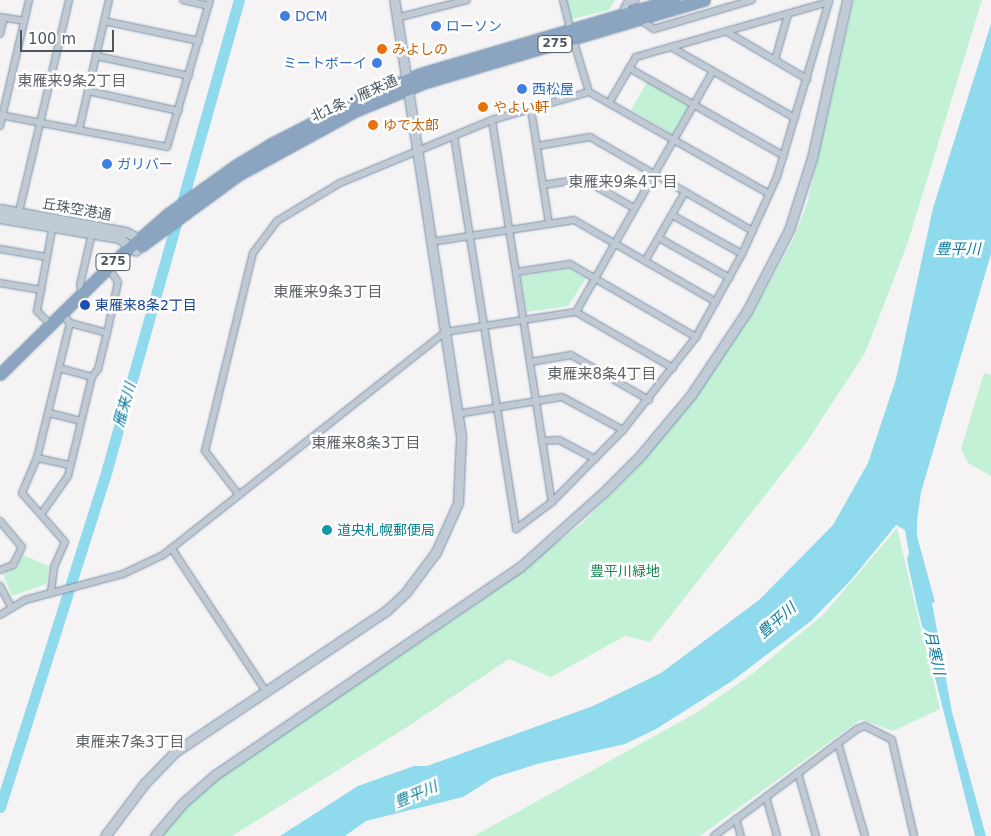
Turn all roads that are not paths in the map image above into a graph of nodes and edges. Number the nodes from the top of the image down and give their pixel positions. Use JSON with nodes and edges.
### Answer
{"nodes":[{"id":1,"x":29,"y":0,"type":"edge"},
{"id":2,"x":69,"y":0,"type":"edge"},
{"id":3,"x":101,"y":0,"type":"edge"},
{"id":4,"x":183,"y":0,"type":"edge"},
{"id":5,"x":394,"y":0,"type":"edge"},
{"id":6,"x":467,"y":0,"type":"edge"},
{"id":7,"x":563,"y":0,"type":"edge"},
{"id":8,"x":636,"y":0,"type":"edge"},
{"id":9,"x":672,"y":0,"type":"edge"},
{"id":10,"x":704,"y":0,"type":"edge"},
{"id":11,"x":752,"y":0,"type":"edge"},
{"id":12,"x":847,"y":0,"type":"edge"},
{"id":13,"x":108,"y":1,"type":"edge"},
{"id":14,"x":449,"y":2,"type":"edge"},
{"id":15,"x":209,"y":3,"type":"edge"},
{"id":16,"x":627,"y":12,"type":"junction"},
{"id":17,"x":788,"y":14,"type":"junction"},
{"id":18,"x":2,"y":17,"type":"edge"},
{"id":19,"x":396,"y":18,"type":"junction"},
{"id":20,"x":638,"y":19,"type":"junction"},
{"id":21,"x":104,"y":20,"type":"junction"},
{"id":22,"x":24,"y":21,"type":"junction"},
{"id":23,"x":726,"y":32,"type":"junction"},
{"id":24,"x":0,"y":34,"type":"edge"},
{"id":25,"x":572,"y":34,"type":"junction"},
{"id":26,"x":199,"y":41,"type":"junction"},
{"id":27,"x":671,"y":47,"type":"junction"},
{"id":28,"x":96,"y":56,"type":"junction"},
{"id":29,"x":775,"y":60,"type":"junction"},
{"id":30,"x":629,"y":68,"type":"junction"},
{"id":31,"x":713,"y":71,"type":"junction"},
{"id":32,"x":189,"y":76,"type":"junction"},
{"id":33,"x":807,"y":79,"type":"junction"},
{"id":34,"x":406,"y":85,"type":"junction"},
{"id":35,"x":88,"y":91,"type":"junction"},
{"id":36,"x":589,"y":92,"type":"junction"},
{"id":37,"x":609,"y":102,"type":"junction"},
{"id":38,"x":693,"y":104,"type":"junction"},
{"id":39,"x":531,"y":109,"type":"junction"},
{"id":40,"x":179,"y":111,"type":"junction"},
{"id":41,"x":1,"y":115,"type":"edge"},
{"id":42,"x":795,"y":118,"type":"junction"},
{"id":43,"x":492,"y":120,"type":"junction"},
{"id":44,"x":40,"y":122,"type":"junction"},
{"id":45,"x":0,"y":126,"type":"edge"},
{"id":46,"x":79,"y":130,"type":"junction"},
{"id":47,"x":454,"y":136,"type":"junction"},
{"id":48,"x":673,"y":140,"type":"junction"},
{"id":49,"x":537,"y":146,"type":"junction"},
{"id":50,"x":417,"y":151,"type":"junction"},
{"id":51,"x":784,"y":156,"type":"junction"},
{"id":52,"x":653,"y":174,"type":"junction"},
{"id":53,"x":543,"y":185,"type":"junction"},
{"id":54,"x":685,"y":192,"type":"junction"},
{"id":55,"x":769,"y":194,"type":"junction"},
{"id":56,"x":634,"y":208,"type":"junction"},
{"id":57,"x":0,"y":210,"type":"edge"},
{"id":58,"x":19,"y":212,"type":"junction"},
{"id":59,"x":672,"y":215,"type":"junction"},
{"id":60,"x":0,"y":218,"type":"edge"},
{"id":61,"x":53,"y":223,"type":"junction"},
{"id":62,"x":549,"y":224,"type":"junction"},
{"id":63,"x":510,"y":230,"type":"junction"},
{"id":64,"x":753,"y":231,"type":"junction"},
{"id":65,"x":92,"y":233,"type":"junction"},
{"id":66,"x":469,"y":236,"type":"junction"},
{"id":67,"x":659,"y":238,"type":"junction"},
{"id":68,"x":431,"y":242,"type":"junction"},
{"id":69,"x":614,"y":243,"type":"junction"},
{"id":70,"x":138,"y":244,"type":"junction"},
{"id":71,"x":0,"y":249,"type":"edge"},
{"id":72,"x":742,"y":254,"type":"junction"},
{"id":73,"x":47,"y":257,"type":"junction"},
{"id":74,"x":645,"y":261,"type":"junction"},
{"id":75,"x":516,"y":272,"type":"junction"},
{"id":76,"x":112,"y":273,"type":"junction"},
{"id":77,"x":594,"y":278,"type":"junction"},
{"id":78,"x":730,"y":278,"type":"junction"},
{"id":79,"x":0,"y":283,"type":"edge"},
{"id":80,"x":41,"y":290,"type":"junction"},
{"id":81,"x":82,"y":293,"type":"junction"},
{"id":82,"x":716,"y":302,"type":"junction"},
{"id":83,"x":576,"y":312,"type":"junction"},
{"id":84,"x":67,"y":319,"type":"junction"},
{"id":85,"x":524,"y":320,"type":"junction"},
{"id":86,"x":52,"y":326,"type":"junction"},
{"id":87,"x":484,"y":326,"type":"junction"},
{"id":88,"x":445,"y":332,"type":"junction"},
{"id":89,"x":107,"y":333,"type":"junction"},
{"id":90,"x":696,"y":337,"type":"junction"},
{"id":91,"x":530,"y":362,"type":"junction"},
{"id":92,"x":59,"y":368,"type":"junction"},
{"id":93,"x":673,"y":368,"type":"junction"},
{"id":94,"x":0,"y":374,"type":"edge"},
{"id":95,"x":92,"y":377,"type":"junction"},
{"id":96,"x":649,"y":400,"type":"junction"},
{"id":97,"x":536,"y":401,"type":"junction"},
{"id":98,"x":496,"y":407,"type":"junction"},
{"id":99,"x":49,"y":413,"type":"junction"},
{"id":100,"x":458,"y":414,"type":"junction"},
{"id":101,"x":80,"y":421,"type":"junction"},
{"id":102,"x":624,"y":430,"type":"junction"},
{"id":103,"x":542,"y":441,"type":"junction"},
{"id":104,"x":37,"y":458,"type":"junction"},
{"id":105,"x":595,"y":459,"type":"junction"},
{"id":106,"x":70,"y":465,"type":"junction"},
{"id":107,"x":239,"y":495,"type":"junction"},
{"id":108,"x":552,"y":502,"type":"junction"},
{"id":109,"x":42,"y":513,"type":"junction"},
{"id":110,"x":0,"y":521,"type":"edge"},
{"id":111,"x":172,"y":548,"type":"junction"},
{"id":112,"x":0,"y":570,"type":"edge"},
{"id":113,"x":0,"y":586,"type":"edge"},
{"id":114,"x":51,"y":592,"type":"junction"},
{"id":115,"x":11,"y":607,"type":"junction"},
{"id":116,"x":0,"y":615,"type":"edge"},
{"id":117,"x":265,"y":690,"type":"junction"},
{"id":118,"x":838,"y":743,"type":"junction"},
{"id":119,"x":798,"y":772,"type":"junction"},
{"id":120,"x":766,"y":797,"type":"junction"},
{"id":121,"x":736,"y":819,"type":"junction"},
{"id":122,"x":105,"y":836,"type":"edge"},
{"id":123,"x":155,"y":836,"type":"edge"},
{"id":124,"x":714,"y":836,"type":"edge"},
{"id":125,"x":741,"y":836,"type":"edge"},
{"id":126,"x":777,"y":836,"type":"edge"},
{"id":127,"x":816,"y":836,"type":"edge"},
{"id":128,"x":865,"y":836,"type":"edge"},
{"id":129,"x":914,"y":836,"type":"edge"}],
"edges":[{"from":1,"to":22,"type":"street"},
{"from":2,"to":44,"type":"street"},
{"from":3,"to":13,"type":"street"},
{"from":4,"to":15,"type":"street"},
{"from":5,"to":19,"type":"street"},
{"from":6,"to":14,"type":"street"},
{"from":7,"to":25,"type":"street"},
{"from":8,"to":16,"type":"street"},
{"from":9,"to":16,"type":"highway","name":"北1条・雁来通","number":"275"},
{"from":10,"to":20,"type":"highway","name":"北1条・雁来通","number":"275"},
{"from":11,"to":20,"type":"street"},
{"from":12,"to":123,"type":"street"},
{"from":13,"to":21,"type":"street"},
{"from":14,"to":19,"type":"street"},
{"from":15,"to":26,"type":"street"},
{"from":16,"to":20,"type":"street"},
{"from":16,"to":25,"type":"highway","name":"北1条・雁来通","number":"275"},
{"from":17,"to":23,"type":"street"},
{"from":17,"to":29,"type":"street"},
{"from":17,"to":33,"type":"street"},
{"from":18,"to":22,"type":"street"},
{"from":18,"to":24,"type":"street"},
{"from":19,"to":34,"type":"street"},
{"from":20,"to":25,"type":"highway","name":"北1条・雁来通","number":"275"},
{"from":21,"to":26,"type":"street"},
{"from":21,"to":28,"type":"street"},
{"from":22,"to":41,"type":"street"},
{"from":23,"to":27,"type":"street"},
{"from":23,"to":29,"type":"street"},
{"from":25,"to":34,"type":"highway","name":"北1条・雁来通","number":"275"},
{"from":25,"to":36,"type":"street"},
{"from":26,"to":32,"type":"street"},
{"from":27,"to":30,"type":"street"},
{"from":27,"to":31,"type":"street"},
{"from":28,"to":32,"type":"street"},
{"from":28,"to":35,"type":"street"},
{"from":29,"to":33,"type":"street"},
{"from":30,"to":37,"type":"street"},
{"from":30,"to":38,"type":"street"},
{"from":31,"to":38,"type":"street"},
{"from":31,"to":42,"type":"street"},
{"from":32,"to":40,"type":"street"},
{"from":33,"to":42,"type":"street"},
{"from":34,"to":50,"type":"street"},
{"from":34,"to":70,"type":"highway","name":"北1条・雁来通","number":"275"},
{"from":34,"to":70,"type":"highway","name":"北1条・雁来通","number":"275"},
{"from":35,"to":40,"type":"street"},
{"from":35,"to":46,"type":"street"},
{"from":36,"to":37,"type":"street"},
{"from":36,"to":39,"type":"street"},
{"from":37,"to":48,"type":"street"},
{"from":38,"to":48,"type":"street"},
{"from":38,"to":51,"type":"street"},
{"from":39,"to":43,"type":"street"},
{"from":39,"to":49,"type":"street"},
{"from":40,"to":46,"type":"street"},
{"from":41,"to":44,"type":"street"},
{"from":41,"to":45,"type":"street"},
{"from":42,"to":51,"type":"street"},
{"from":43,"to":47,"type":"street"},
{"from":43,"to":63,"type":"street"},
{"from":44,"to":46,"type":"street"},
{"from":44,"to":58,"type":"street"},
{"from":47,"to":50,"type":"street"},
{"from":47,"to":66,"type":"street"},
{"from":48,"to":52,"type":"street"},
{"from":48,"to":55,"type":"street"},
{"from":49,"to":52,"type":"street"},
{"from":49,"to":53,"type":"street"},
{"from":50,"to":68,"type":"street"},
{"from":50,"to":107,"type":"street"},
{"from":51,"to":55,"type":"street"},
{"from":52,"to":54,"type":"street"},
{"from":52,"to":56,"type":"street"},
{"from":53,"to":56,"type":"street"},
{"from":53,"to":62,"type":"street"},
{"from":54,"to":59,"type":"street"},
{"from":54,"to":64,"type":"street"},
{"from":55,"to":64,"type":"street"},
{"from":56,"to":69,"type":"street"},
{"from":57,"to":58,"type":"street","name":"丘珠空港通"},
{"from":58,"to":61,"type":"street","name":"丘珠空港通"},
{"from":59,"to":67,"type":"street"},
{"from":59,"to":72,"type":"street"},
{"from":60,"to":61,"type":"street","name":"丘珠空港通"},
{"from":61,"to":65,"type":"street","name":"丘珠空港通"},
{"from":61,"to":70,"type":"street","name":"丘珠空港通"},
{"from":61,"to":73,"type":"street"},
{"from":62,"to":63,"type":"street"},
{"from":62,"to":69,"type":"street"},
{"from":63,"to":66,"type":"street"},
{"from":63,"to":75,"type":"street"},
{"from":64,"to":72,"type":"street"},
{"from":65,"to":70,"type":"street","name":"丘珠空港通"},
{"from":65,"to":81,"type":"street"},
{"from":66,"to":68,"type":"street"},
{"from":66,"to":87,"type":"street"},
{"from":67,"to":74,"type":"street"},
{"from":67,"to":78,"type":"street"},
{"from":68,"to":88,"type":"street"},
{"from":69,"to":74,"type":"street"},
{"from":69,"to":77,"type":"street"},
{"from":70,"to":76,"type":"highway","name":"北1条・雁来通","number":"275"},
{"from":70,"to":81,"type":"highway","name":"北1条・雁来通","number":"275"},
{"from":71,"to":73,"type":"street"},
{"from":72,"to":78,"type":"street"},
{"from":73,"to":80,"type":"street"},
{"from":74,"to":82,"type":"street"},
{"from":75,"to":77,"type":"street"},
{"from":75,"to":85,"type":"street"},
{"from":76,"to":84,"type":"highway","name":"北1条・雁来通","number":"275"},
{"from":76,"to":89,"type":"street"},
{"from":77,"to":83,"type":"street"},
{"from":77,"to":90,"type":"street"},
{"from":78,"to":82,"type":"street"},
{"from":79,"to":80,"type":"street"},
{"from":80,"to":86,"type":"street"},
{"from":81,"to":84,"type":"highway","name":"北1条・雁来通","number":"275"},
{"from":82,"to":90,"type":"street"},
{"from":83,"to":85,"type":"street"},
{"from":83,"to":93,"type":"street"},
{"from":84,"to":86,"type":"highway","name":"北1条・雁来通","number":"275"},
{"from":84,"to":89,"type":"street"},
{"from":84,"to":92,"type":"street"},
{"from":85,"to":87,"type":"street"},
{"from":85,"to":91,"type":"street"},
{"from":86,"to":94,"type":"highway","name":"北1条・雁来通","number":"275"},
{"from":87,"to":88,"type":"street"},
{"from":87,"to":98,"type":"street"},
{"from":88,"to":100,"type":"street"},
{"from":88,"to":107,"type":"street"},
{"from":89,"to":95,"type":"street"},
{"from":90,"to":93,"type":"street"},
{"from":91,"to":96,"type":"street"},
{"from":91,"to":97,"type":"street"},
{"from":92,"to":95,"type":"street"},
{"from":92,"to":99,"type":"street"},
{"from":93,"to":96,"type":"street"},
{"from":95,"to":101,"type":"street"},
{"from":96,"to":102,"type":"street"},
{"from":97,"to":98,"type":"street"},
{"from":97,"to":102,"type":"street"},
{"from":97,"to":103,"type":"street"},
{"from":98,"to":100,"type":"street"},
{"from":98,"to":108,"type":"street"},
{"from":99,"to":101,"type":"street"},
{"from":99,"to":104,"type":"street"},
{"from":100,"to":117,"type":"street"},
{"from":101,"to":106,"type":"street"},
{"from":102,"to":105,"type":"street"},
{"from":103,"to":105,"type":"street"},
{"from":103,"to":108,"type":"street"},
{"from":104,"to":106,"type":"street"},
{"from":104,"to":109,"type":"street"},
{"from":105,"to":108,"type":"street"},
{"from":106,"to":109,"type":"street"},
{"from":107,"to":111,"type":"street"},
{"from":109,"to":114,"type":"street"},
{"from":110,"to":112,"type":"street"},
{"from":111,"to":114,"type":"street"},
{"from":111,"to":117,"type":"street"},
{"from":113,"to":115,"type":"street"},
{"from":114,"to":115,"type":"street"},
{"from":115,"to":116,"type":"street"},
{"from":117,"to":122,"type":"street"},
{"from":118,"to":119,"type":"street"},
{"from":118,"to":128,"type":"street"},
{"from":118,"to":129,"type":"street"},
{"from":119,"to":120,"type":"street"},
{"from":119,"to":127,"type":"street"},
{"from":120,"to":121,"type":"street"},
{"from":120,"to":126,"type":"street"},
{"from":121,"to":124,"type":"street"},
{"from":121,"to":125,"type":"street"}]}
